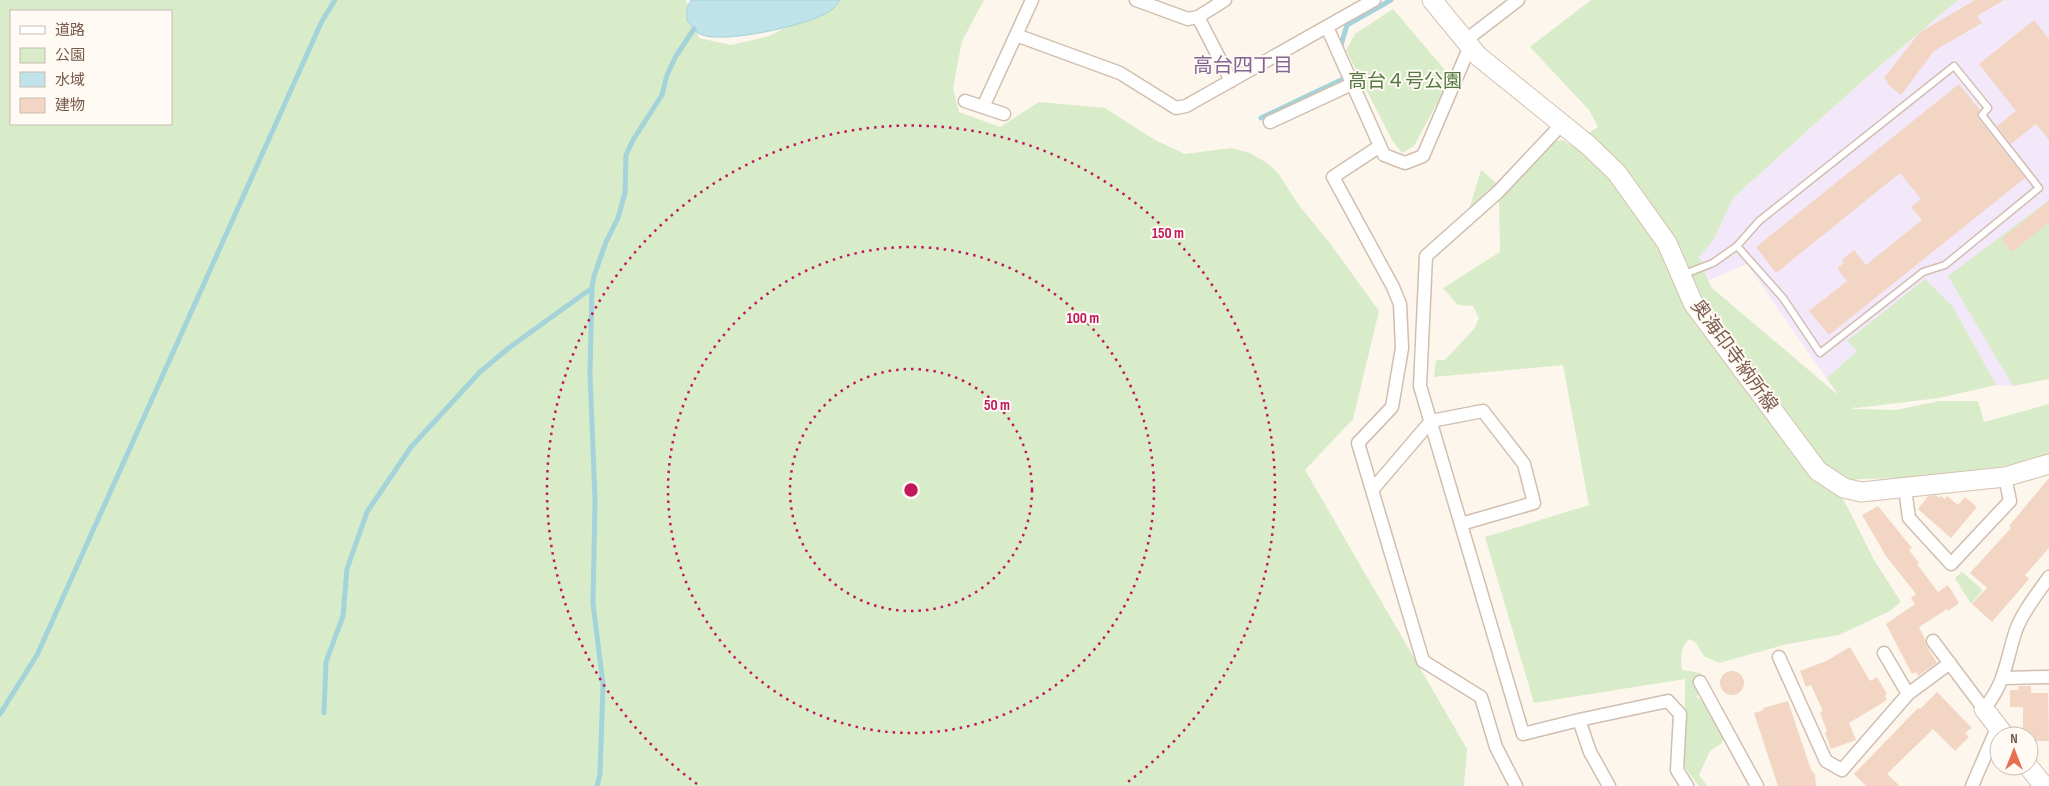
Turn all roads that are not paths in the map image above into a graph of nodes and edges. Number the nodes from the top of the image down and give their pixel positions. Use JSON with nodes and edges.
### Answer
{"nodes":[{"id":1,"x":1032,"y":0,"type":"edge"},
{"id":2,"x":1136,"y":0,"type":"edge"},
{"id":3,"x":1225,"y":0,"type":"edge"},
{"id":4,"x":1374,"y":0,"type":"edge"},
{"id":5,"x":1432,"y":0,"type":"edge"},
{"id":6,"x":1518,"y":0,"type":"edge"},
{"id":7,"x":1198,"y":17,"type":"junction"},
{"id":8,"x":1327,"y":27,"type":"junction"},
{"id":9,"x":1016,"y":35,"type":"junction"},
{"id":10,"x":1468,"y":43,"type":"junction"},
{"id":11,"x":1231,"y":81,"type":"junction"},
{"id":12,"x":1352,"y":84,"type":"junction"},
{"id":13,"x":965,"y":101,"type":"dead end"},
{"id":14,"x":982,"y":107,"type":"junction"},
{"id":15,"x":1004,"y":114,"type":"dead end"},
{"id":16,"x":1270,"y":122,"type":"dead end"},
{"id":17,"x":1562,"y":124,"type":"junction"},
{"id":18,"x":1380,"y":146,"type":"junction"},
{"id":19,"x":1737,"y":246,"type":"junction"},
{"id":20,"x":1681,"y":276,"type":"junction"},
{"id":21,"x":1431,"y":421,"type":"junction"},
{"id":22,"x":2049,"y":464,"type":"edge"},
{"id":23,"x":2005,"y":476,"type":"junction"},
{"id":24,"x":1373,"y":489,"type":"junction"},
{"id":25,"x":1905,"y":489,"type":"junction"},
{"id":26,"x":1461,"y":524,"type":"junction"},
{"id":27,"x":2049,"y":576,"type":"edge"},
{"id":28,"x":2043,"y":596,"type":"edge"},
{"id":29,"x":1933,"y":641,"type":"dead end"},
{"id":30,"x":1884,"y":653,"type":"dead end"},
{"id":31,"x":1779,"y":656,"type":"dead end"},
{"id":32,"x":1950,"y":663,"type":"junction"},
{"id":33,"x":2049,"y":677,"type":"edge"},
{"id":34,"x":2003,"y":678,"type":"junction"},
{"id":35,"x":1700,"y":682,"type":"dead end"},
{"id":36,"x":1908,"y":694,"type":"junction"},
{"id":37,"x":1984,"y":709,"type":"junction"},
{"id":38,"x":1579,"y":720,"type":"junction"},
{"id":39,"x":1997,"y":726,"type":"edge"},
{"id":40,"x":1989,"y":754,"type":"edge"},
{"id":41,"x":1516,"y":786,"type":"edge"},
{"id":42,"x":1609,"y":786,"type":"edge"},
{"id":43,"x":1687,"y":786,"type":"edge"},
{"id":44,"x":1757,"y":786,"type":"edge"},
{"id":45,"x":1972,"y":786,"type":"edge"}],
"edges":[{"from":1,"to":9,"type":"street"},
{"from":2,"to":7,"type":"street"},
{"from":3,"to":7,"type":"street"},
{"from":4,"to":8,"type":"street"},
{"from":5,"to":10,"type":"main road","name":"奥海印寺納所線"},
{"from":6,"to":10,"type":"street"},
{"from":7,"to":11,"type":"street"},
{"from":8,"to":11,"type":"street"},
{"from":8,"to":12,"type":"street"},
{"from":9,"to":11,"type":"street"},
{"from":9,"to":14,"type":"street"},
{"from":10,"to":17,"type":"main road","name":"奥海印寺納所線"},
{"from":10,"to":18,"type":"street"},
{"from":12,"to":16,"type":"street"},
{"from":12,"to":18,"type":"street"},
{"from":13,"to":14,"type":"street"},
{"from":14,"to":15,"type":"street"},
{"from":17,"to":20,"type":"main road","name":"奥海印寺納所線"},
{"from":17,"to":21,"type":"street"},
{"from":18,"to":24,"type":"street"},
{"from":19,"to":19,"type":"lane"},
{"from":19,"to":20,"type":"lane"},
{"from":20,"to":25,"type":"main road","name":"奥海印寺納所線"},
{"from":21,"to":24,"type":"street"},
{"from":21,"to":26,"type":"street"},
{"from":21,"to":26,"type":"street"},
{"from":22,"to":23,"type":"main road","name":"奥海印寺納所線"},
{"from":23,"to":25,"type":"main road","name":"奥海印寺納所線"},
{"from":23,"to":25,"type":"street"},
{"from":24,"to":41,"type":"street"},
{"from":26,"to":38,"type":"street"},
{"from":27,"to":28,"type":"street"},
{"from":28,"to":34,"type":"street"},
{"from":29,"to":32,"type":"street"},
{"from":30,"to":36,"type":"street"},
{"from":31,"to":36,"type":"street"},
{"from":32,"to":36,"type":"street"},
{"from":32,"to":37,"type":"street"},
{"from":33,"to":34,"type":"street"},
{"from":34,"to":37,"type":"street"},
{"from":35,"to":44,"type":"street"},
{"from":37,"to":39,"type":"main road"},
{"from":38,"to":42,"type":"street"},
{"from":38,"to":43,"type":"street"},
{"from":40,"to":45,"type":"street"}]}
